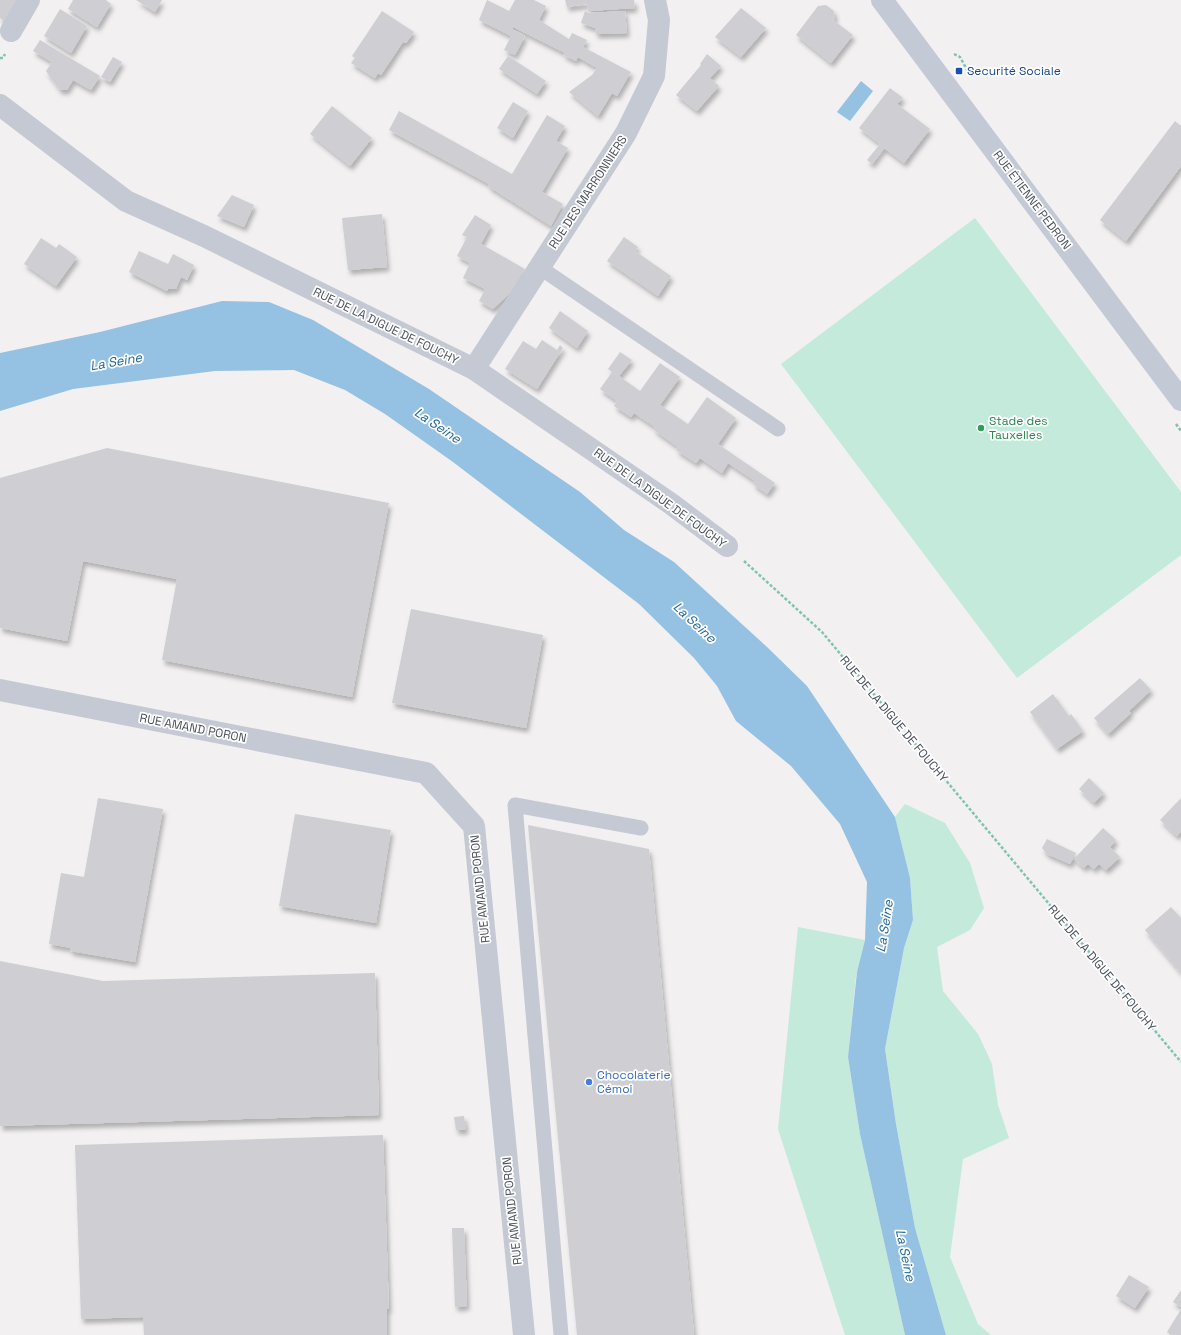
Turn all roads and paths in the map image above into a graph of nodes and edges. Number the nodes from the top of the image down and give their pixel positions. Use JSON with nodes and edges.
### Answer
{"nodes":[{"id":1,"x":29,"y":0,"type":"edge"},
{"id":2,"x":655,"y":0,"type":"edge"},
{"id":3,"x":882,"y":0,"type":"edge"},
{"id":4,"x":11,"y":31,"type":"dead end"},
{"id":5,"x":0,"y":105,"type":"edge"},
{"id":6,"x":539,"y":267,"type":"junction"},
{"id":7,"x":474,"y":369,"type":"junction"},
{"id":8,"x":1181,"y":400,"type":"edge"},
{"id":9,"x":778,"y":430,"type":"dead end"},
{"id":10,"x":727,"y":546,"type":"joint"},
{"id":11,"x":0,"y":690,"type":"edge"},
{"id":12,"x":641,"y":828,"type":"dead end"},
{"id":13,"x":1181,"y":1062,"type":"edge"},
{"id":14,"x":524,"y":1335,"type":"edge"},
{"id":15,"x":561,"y":1335,"type":"edge"}],
"edges":[{"from":1,"to":4,"type":"street"},
{"from":2,"to":6,"type":"street","name":"RUE DES MARRONNIERS"},
{"from":3,"to":8,"type":"street","name":"RUE ÉTIENNE PEDRON"},
{"from":5,"to":7,"type":"street","name":"RUE DE LA DIGUE DE FOUCHY"},
{"from":6,"to":7,"type":"street","name":"RUE DES MARRONNIERS"},
{"from":6,"to":9,"type":"lane"},
{"from":7,"to":10,"type":"street","name":"RUE DE LA DIGUE DE FOUCHY"},
{"from":10,"to":13,"type":"path","name":"RUE DE LA DIGUE DE FOUCHY"},
{"from":11,"to":14,"type":"street","name":"RUE AMAND PORON"},
{"from":12,"to":15,"type":"lane"}]}
